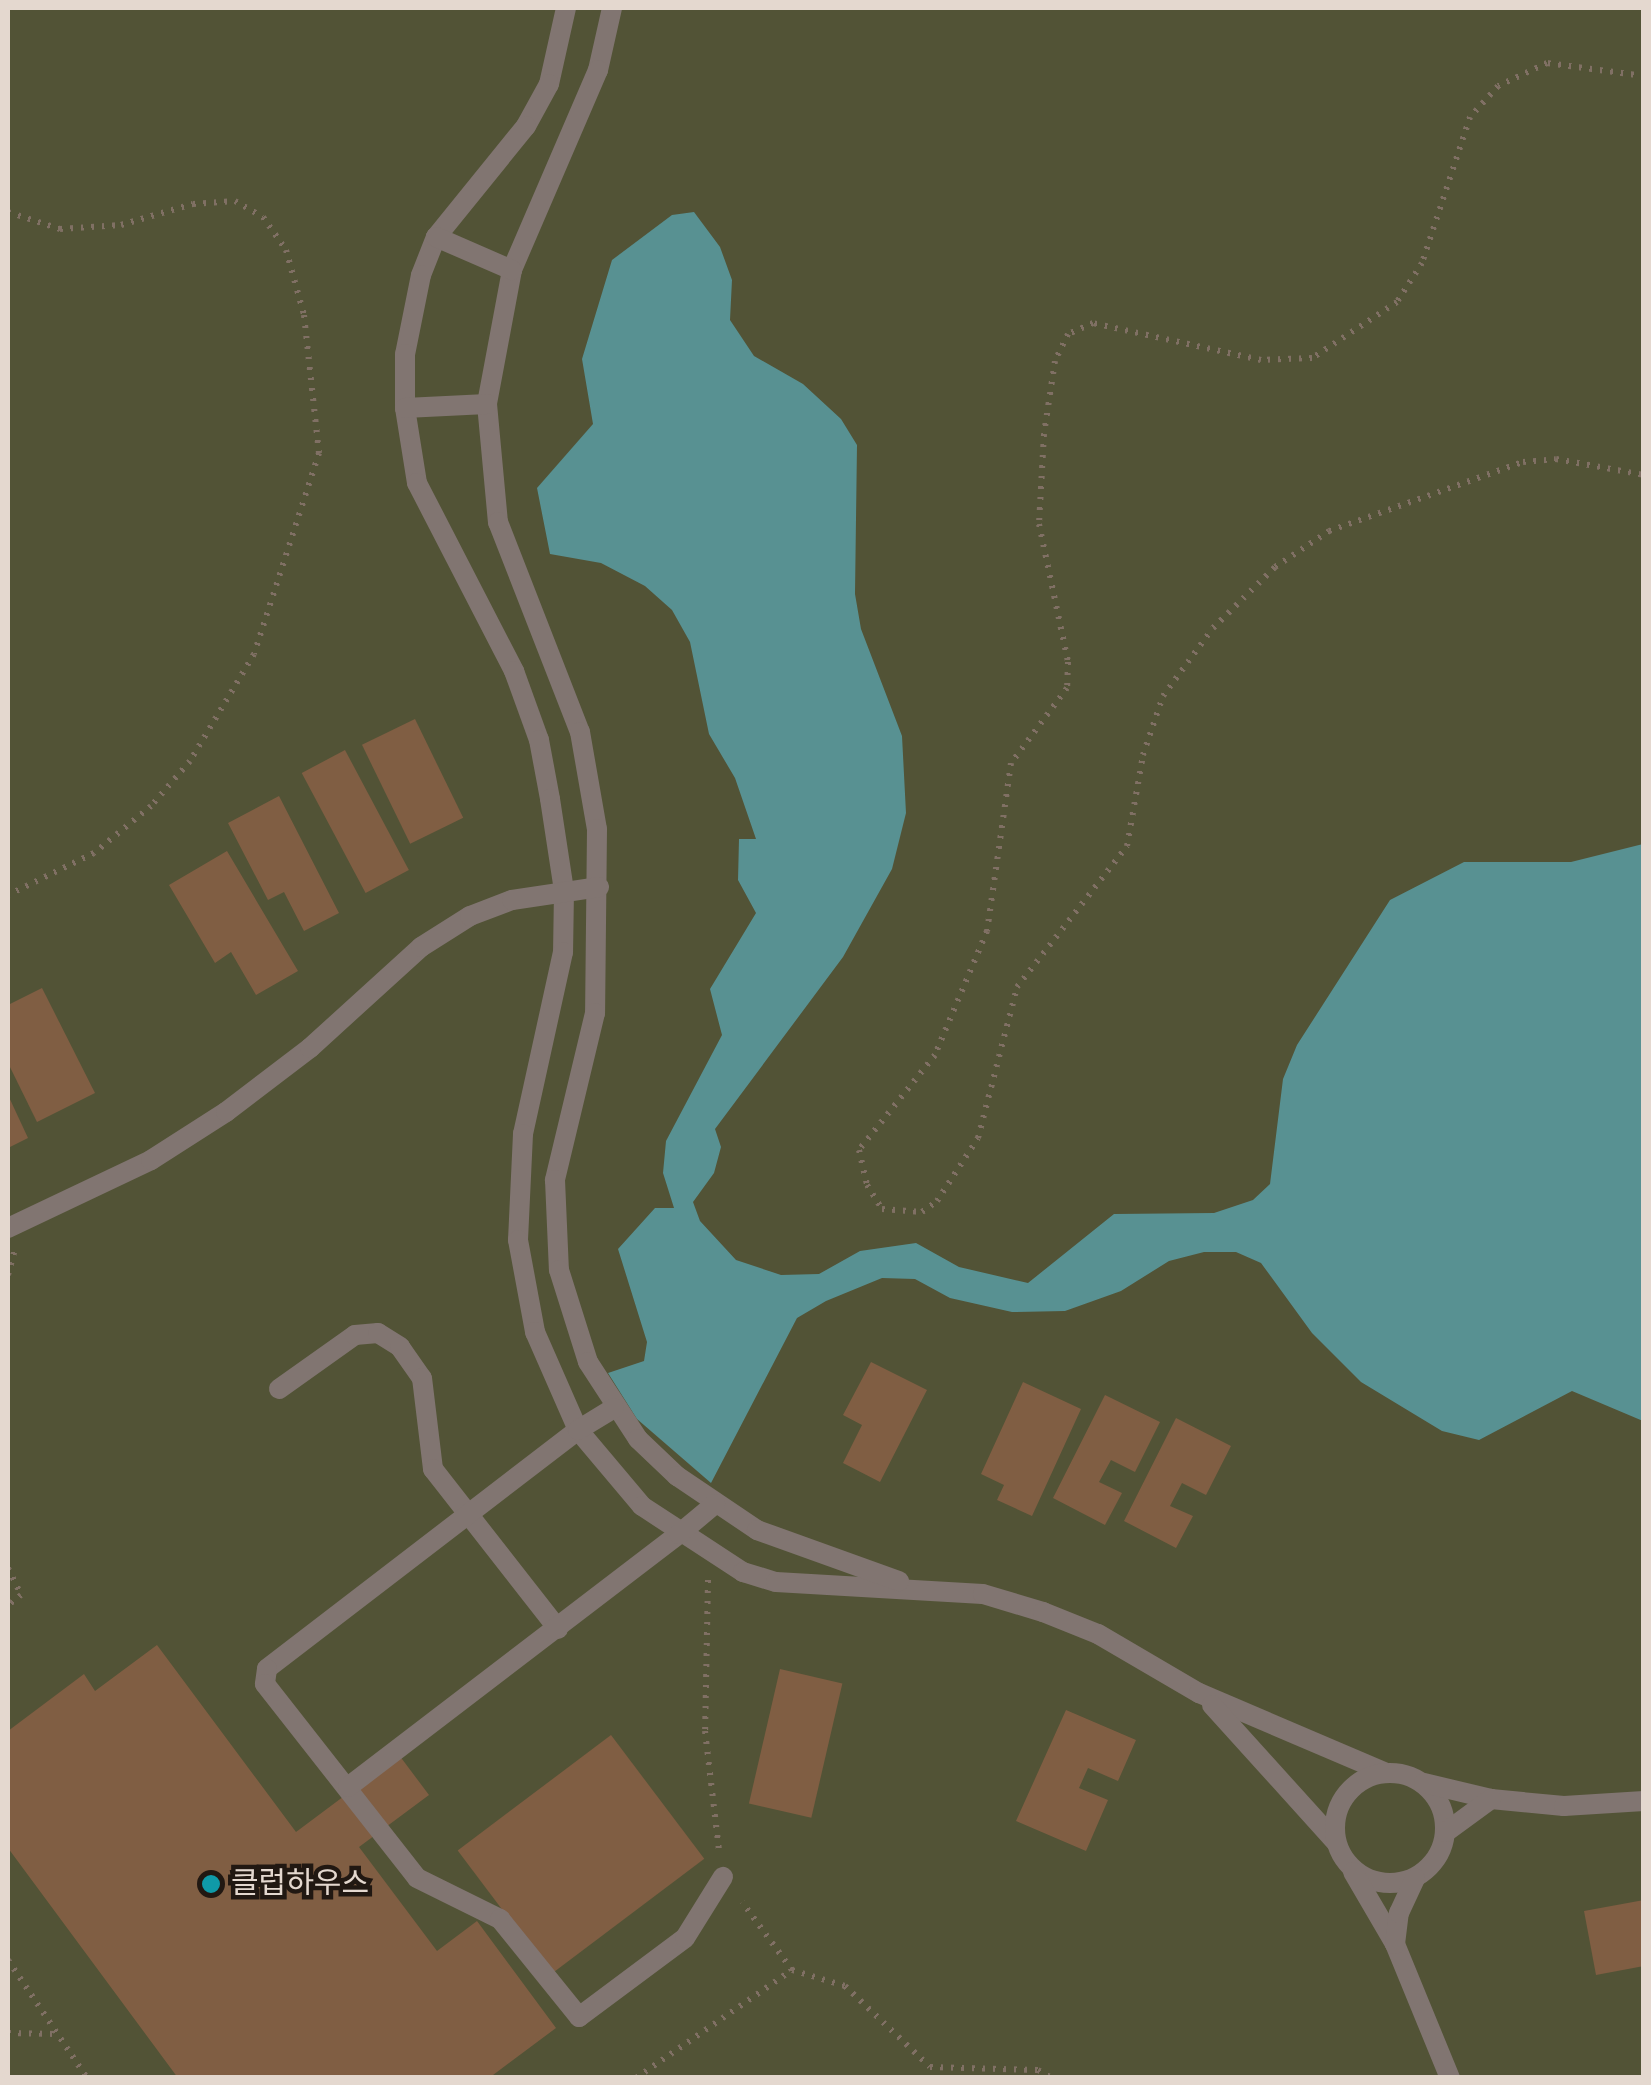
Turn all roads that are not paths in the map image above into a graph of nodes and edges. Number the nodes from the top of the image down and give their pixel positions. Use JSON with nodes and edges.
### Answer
{"nodes":[{"id":1,"x":566,"y":8,"type":"edge"},
{"id":2,"x":612,"y":8,"type":"edge"},
{"id":3,"x":436,"y":237,"type":"junction"},
{"id":4,"x":512,"y":270,"type":"junction"},
{"id":5,"x":487,"y":404,"type":"junction"},
{"id":6,"x":405,"y":408,"type":"junction"},
{"id":7,"x":600,"y":888,"type":"junction"},
{"id":8,"x":564,"y":891,"type":"junction"},
{"id":9,"x":8,"y":1228,"type":"edge"},
{"id":10,"x":279,"y":1389,"type":"dead end"},
{"id":11,"x":614,"y":1408,"type":"junction"},
{"id":12,"x":578,"y":1430,"type":"junction"},
{"id":13,"x":715,"y":1504,"type":"junction"},
{"id":14,"x":468,"y":1517,"type":"junction"},
{"id":15,"x":678,"y":1534,"type":"junction"},
{"id":16,"x":924,"y":1589,"type":"junction"},
{"id":17,"x":558,"y":1629,"type":"junction"},
{"id":18,"x":1200,"y":1693,"type":"junction"},
{"id":19,"x":1384,"y":1772,"type":"junction"},
{"id":20,"x":1424,"y":1782,"type":"junction"},
{"id":21,"x":348,"y":1787,"type":"junction"},
{"id":22,"x":1491,"y":1800,"type":"junction"},
{"id":23,"x":1644,"y":1801,"type":"edge"},
{"id":24,"x":1446,"y":1832,"type":"junction"},
{"id":25,"x":1336,"y":1842,"type":"junction"},
{"id":26,"x":1350,"y":1866,"type":"junction"},
{"id":27,"x":723,"y":1877,"type":"road end"},
{"id":28,"x":1415,"y":1878,"type":"junction"},
{"id":29,"x":1395,"y":1944,"type":"junction"},
{"id":30,"x":1450,"y":2078,"type":"edge"}],
"edges":[{"from":1,"to":3,"type":"street"},
{"from":2,"to":4,"type":"street"},
{"from":3,"to":4,"type":"street"},
{"from":3,"to":6,"type":"street"},
{"from":4,"to":5,"type":"street"},
{"from":5,"to":6,"type":"street"},
{"from":5,"to":7,"type":"street"},
{"from":6,"to":8,"type":"street"},
{"from":7,"to":8,"type":"street"},
{"from":7,"to":11,"type":"street"},
{"from":8,"to":9,"type":"street"},
{"from":8,"to":12,"type":"street"},
{"from":10,"to":14,"type":"street"},
{"from":11,"to":12,"type":"street"},
{"from":11,"to":13,"type":"street"},
{"from":12,"to":14,"type":"street"},
{"from":12,"to":15,"type":"street"},
{"from":13,"to":15,"type":"street"},
{"from":13,"to":16,"type":"street"},
{"from":14,"to":17,"type":"street"},
{"from":14,"to":21,"type":"street"},
{"from":15,"to":16,"type":"street"},
{"from":15,"to":17,"type":"street"},
{"from":16,"to":18,"type":"street"},
{"from":17,"to":21,"type":"street"},
{"from":18,"to":19,"type":"street"},
{"from":18,"to":25,"type":"street"},
{"from":19,"to":20,"type":"street"},
{"from":19,"to":25,"type":"street"},
{"from":20,"to":22,"type":"street"},
{"from":20,"to":24,"type":"street"},
{"from":21,"to":27,"type":"street"},
{"from":22,"to":23,"type":"street"},
{"from":22,"to":24,"type":"street"},
{"from":24,"to":28,"type":"street"},
{"from":25,"to":26,"type":"street"},
{"from":26,"to":28,"type":"street"},
{"from":26,"to":29,"type":"street"},
{"from":28,"to":29,"type":"street"},
{"from":29,"to":30,"type":"street"}]}
